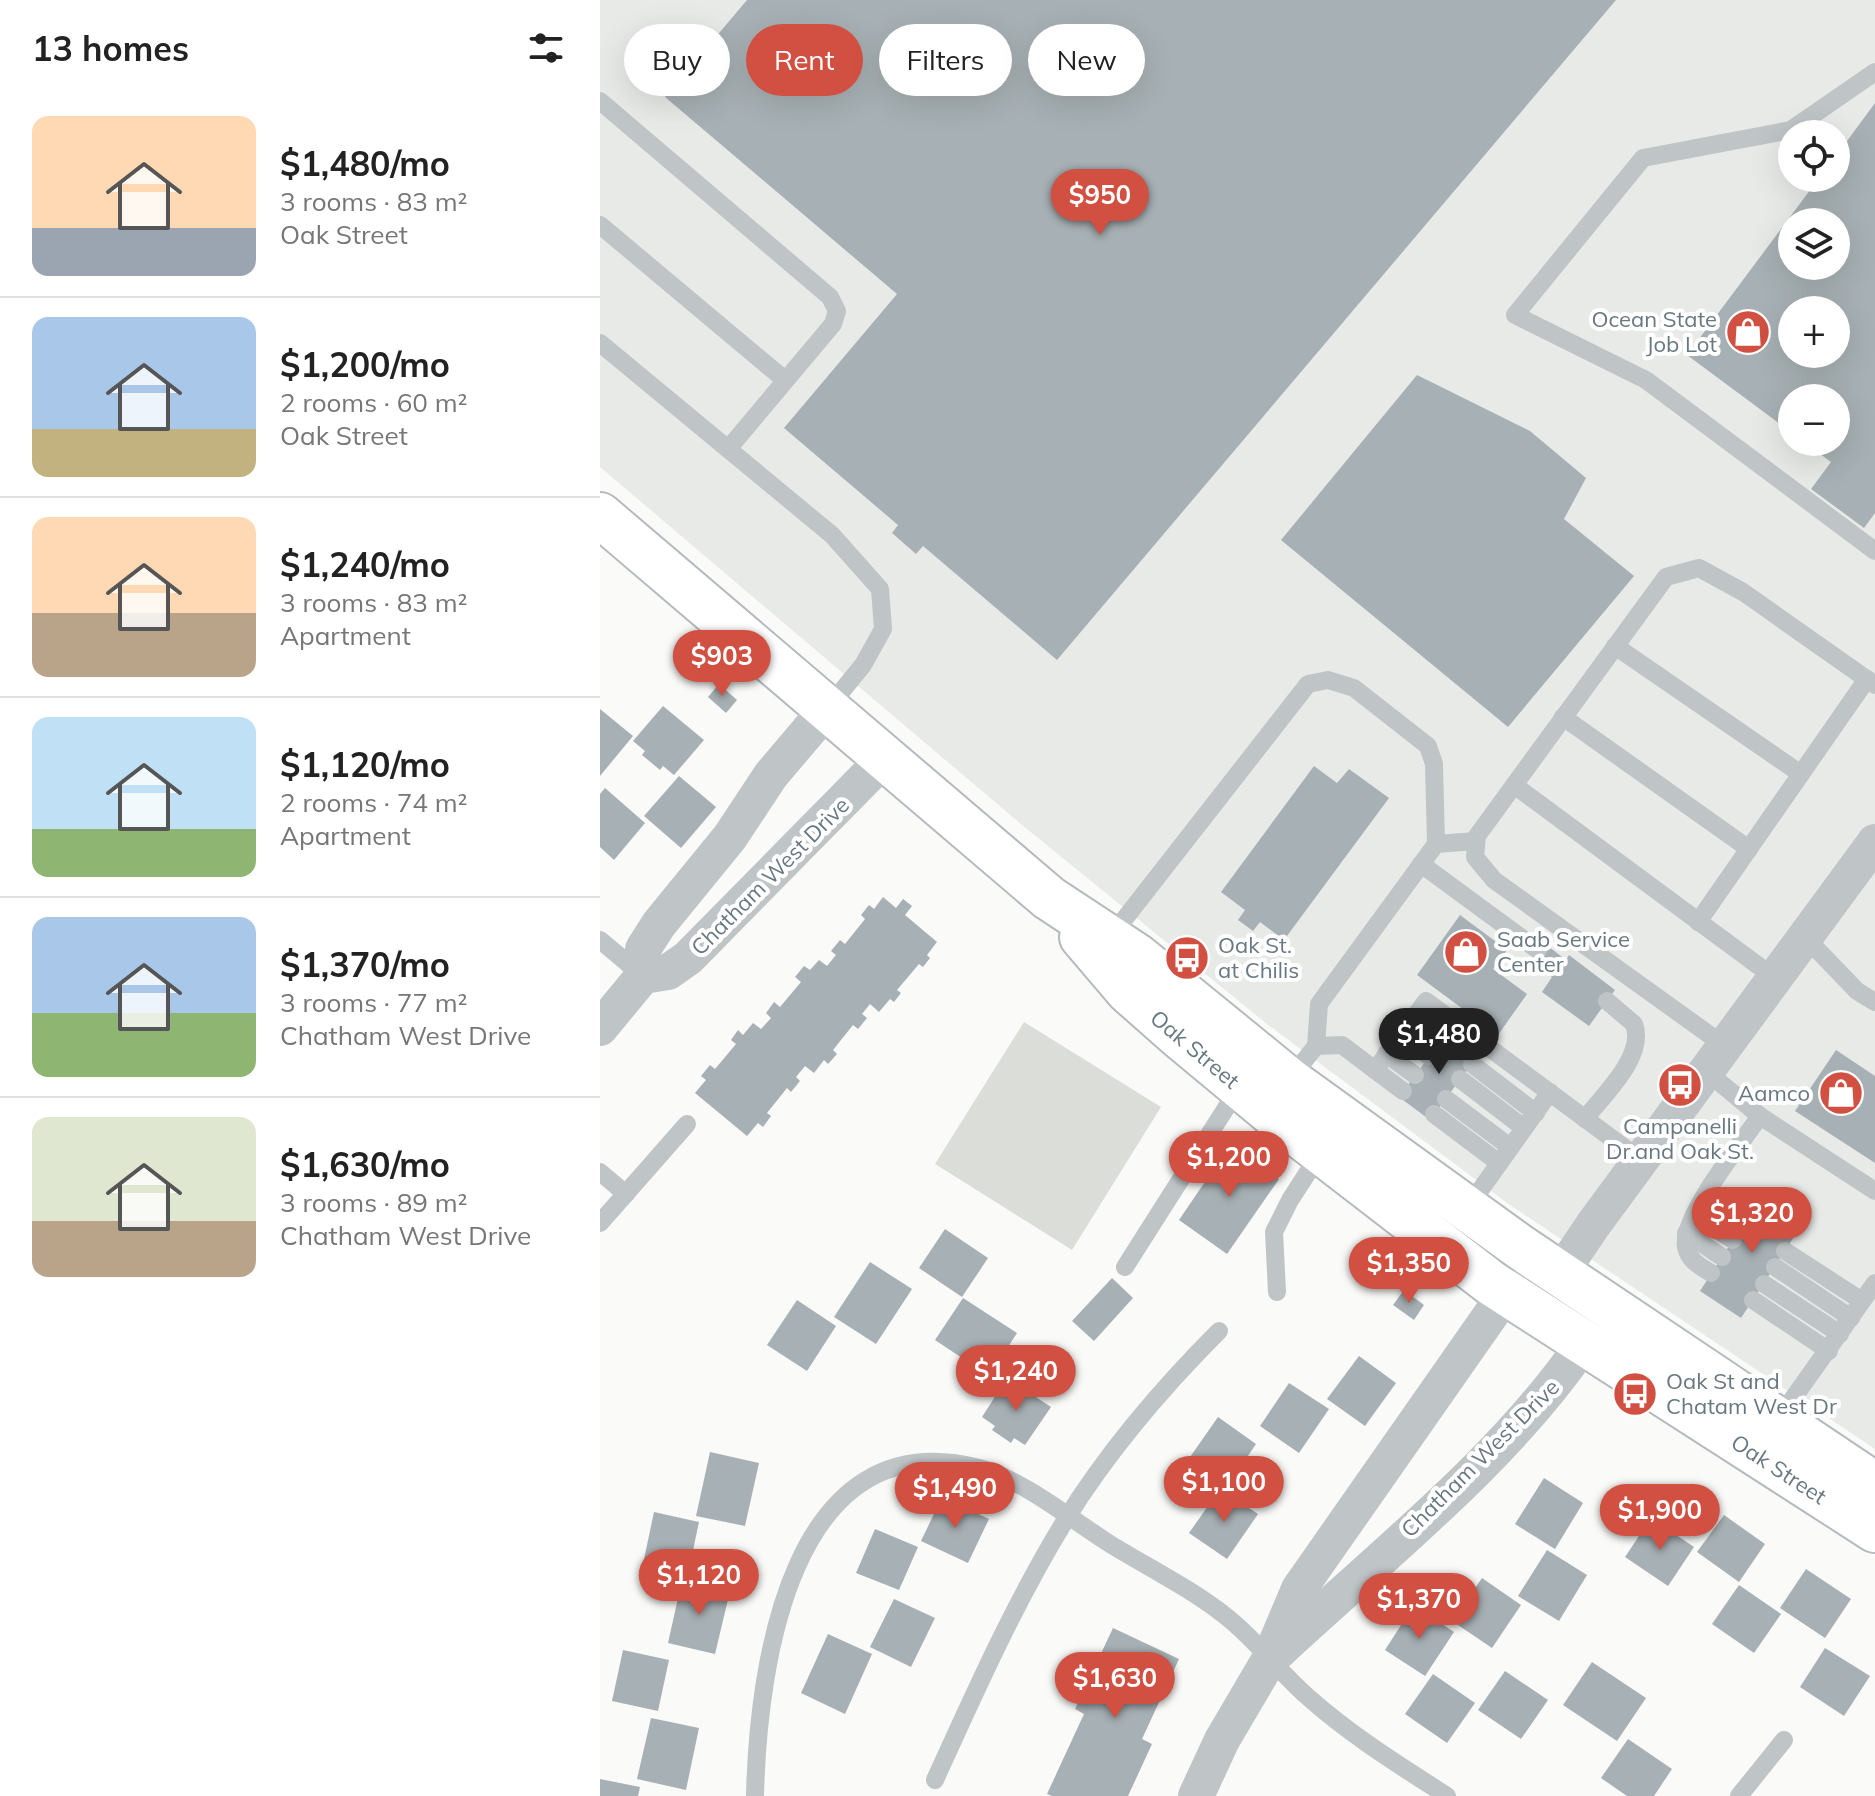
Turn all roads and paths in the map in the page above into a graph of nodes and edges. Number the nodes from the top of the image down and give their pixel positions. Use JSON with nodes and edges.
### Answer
{"nodes":[{"id":1,"x":1875,"y":72,"type":"edge"},
{"id":2,"x":600,"y":101,"type":"edge"},
{"id":3,"x":600,"y":225,"type":"edge"},
{"id":4,"x":600,"y":343,"type":"edge"},
{"id":5,"x":785,"y":380,"type":"junction"},
{"id":6,"x":728,"y":449,"type":"junction"},
{"id":7,"x":600,"y":515,"type":"edge"},
{"id":8,"x":1875,"y":551,"type":"edge"},
{"id":9,"x":1615,"y":646,"type":"junction"},
{"id":10,"x":1871,"y":682,"type":"edge"},
{"id":11,"x":827,"y":709,"type":"junction"},
{"id":12,"x":1563,"y":717,"type":"junction"},
{"id":13,"x":885,"y":758,"type":"junction"},
{"id":14,"x":1801,"y":774,"type":"junction"},
{"id":15,"x":1514,"y":785,"type":"junction"},
{"id":16,"x":1476,"y":841,"type":"junction"},
{"id":17,"x":1875,"y":842,"type":"edge"},
{"id":18,"x":1436,"y":844,"type":"junction"},
{"id":19,"x":1749,"y":849,"type":"junction"},
{"id":20,"x":1421,"y":864,"type":"junction"},
{"id":21,"x":1698,"y":922,"type":"junction"},
{"id":22,"x":1805,"y":937,"type":"junction"},
{"id":23,"x":600,"y":940,"type":"edge"},
{"id":24,"x":1103,"y":946,"type":"junction"},
{"id":25,"x":1538,"y":950,"type":"dead end"},
{"id":26,"x":643,"y":976,"type":"junction"},
{"id":27,"x":1775,"y":978,"type":"junction"},
{"id":28,"x":1607,"y":1001,"type":"dead end"},
{"id":29,"x":1875,"y":1002,"type":"edge"},
{"id":30,"x":1413,"y":1019,"type":"junction"},
{"id":31,"x":600,"y":1028,"type":"edge"},
{"id":32,"x":1401,"y":1035,"type":"junction"},
{"id":33,"x":1441,"y":1040,"type":"dead end"},
{"id":34,"x":1316,"y":1046,"type":"junction"},
{"id":35,"x":1386,"y":1054,"type":"junction"},
{"id":36,"x":1429,"y":1056,"type":"dead end"},
{"id":37,"x":1715,"y":1058,"type":"junction"},
{"id":38,"x":1472,"y":1064,"type":"dead end"},
{"id":39,"x":1375,"y":1070,"type":"junction"},
{"id":40,"x":1415,"y":1075,"type":"dead end"},
{"id":41,"x":1460,"y":1079,"type":"dead end"},
{"id":42,"x":1265,"y":1091,"type":"junction"},
{"id":43,"x":1403,"y":1091,"type":"dead end"},
{"id":44,"x":1550,"y":1092,"type":"junction"},
{"id":45,"x":1446,"y":1099,"type":"dead end"},
{"id":46,"x":1536,"y":1113,"type":"junction"},
{"id":47,"x":1434,"y":1114,"type":"dead end"},
{"id":48,"x":1760,"y":1116,"type":"junction"},
{"id":49,"x":1585,"y":1119,"type":"junction"},
{"id":50,"x":687,"y":1124,"type":"dead end"},
{"id":51,"x":1524,"y":1128,"type":"junction"},
{"id":52,"x":1510,"y":1147,"type":"junction"},
{"id":53,"x":1321,"y":1152,"type":"junction"},
{"id":54,"x":1641,"y":1160,"type":"junction"},
{"id":55,"x":1499,"y":1163,"type":"junction"},
{"id":56,"x":600,"y":1172,"type":"edge"},
{"id":57,"x":1875,"y":1191,"type":"edge"},
{"id":58,"x":626,"y":1194,"type":"junction"},
{"id":59,"x":1704,"y":1199,"type":"junction"},
{"id":60,"x":1694,"y":1215,"type":"junction"},
{"id":61,"x":600,"y":1223,"type":"edge"},
{"id":62,"x":1743,"y":1224,"type":"dead end"},
{"id":63,"x":1454,"y":1226,"type":"junction"},
{"id":64,"x":1733,"y":1240,"type":"dead end"},
{"id":65,"x":1785,"y":1251,"type":"dead end"},
{"id":66,"x":1717,"y":1265,"type":"dead end"},
{"id":67,"x":1125,"y":1267,"type":"dead end"},
{"id":68,"x":1775,"y":1267,"type":"dead end"},
{"id":69,"x":1560,"y":1274,"type":"junction"},
{"id":70,"x":1875,"y":1283,"type":"edge"},
{"id":71,"x":1764,"y":1284,"type":"dead end"},
{"id":72,"x":1277,"y":1292,"type":"dead end"},
{"id":73,"x":1506,"y":1293,"type":"junction"},
{"id":74,"x":1753,"y":1300,"type":"dead end"},
{"id":75,"x":1862,"y":1301,"type":"junction"},
{"id":76,"x":1851,"y":1318,"type":"junction"},
{"id":77,"x":1219,"y":1331,"type":"dead end"},
{"id":78,"x":1840,"y":1334,"type":"junction"},
{"id":79,"x":1583,"y":1344,"type":"junction"},
{"id":80,"x":1829,"y":1351,"type":"junction"},
{"id":81,"x":1766,"y":1437,"type":"junction"},
{"id":82,"x":1875,"y":1485,"type":"edge"},
{"id":83,"x":1067,"y":1517,"type":"junction"},
{"id":84,"x":1875,"y":1530,"type":"edge"},
{"id":85,"x":1269,"y":1660,"type":"junction"},
{"id":86,"x":1784,"y":1740,"type":"dead end"},
{"id":87,"x":935,"y":1780,"type":"dead end"},
{"id":88,"x":755,"y":1796,"type":"edge"},
{"id":89,"x":1196,"y":1796,"type":"edge"},
{"id":90,"x":1447,"y":1796,"type":"edge"},
{"id":91,"x":1739,"y":1796,"type":"edge"}],
"edges":[{"from":1,"to":8,"type":"lane"},
{"from":2,"to":5,"type":"lane"},
{"from":3,"to":5,"type":"lane"},
{"from":4,"to":6,"type":"lane"},
{"from":5,"to":6,"type":"lane"},
{"from":6,"to":11,"type":"lane"},
{"from":7,"to":11,"type":"main road","name":"Oak Street"},
{"from":9,"to":10,"type":"lane"},
{"from":9,"to":12,"type":"lane"},
{"from":9,"to":14,"type":"lane"},
{"from":10,"to":14,"type":"lane"},
{"from":11,"to":13,"type":"main road","name":"Oak Street"},
{"from":11,"to":26,"type":"street","name":"Chatham West Drive"},
{"from":12,"to":15,"type":"lane"},
{"from":12,"to":19,"type":"lane"},
{"from":13,"to":24,"type":"main road","name":"Oak Street"},
{"from":13,"to":26,"type":"street","name":"Chatham West Drive"},
{"from":14,"to":19,"type":"lane"},
{"from":15,"to":16,"type":"lane"},
{"from":15,"to":21,"type":"lane"},
{"from":16,"to":18,"type":"lane"},
{"from":16,"to":37,"type":"lane"},
{"from":17,"to":22,"type":"street"},
{"from":18,"to":20,"type":"lane"},
{"from":18,"to":24,"type":"lane"},
{"from":19,"to":21,"type":"lane"},
{"from":20,"to":25,"type":"lane"},
{"from":20,"to":34,"type":"lane"},
{"from":21,"to":27,"type":"lane"},
{"from":22,"to":27,"type":"street"},
{"from":22,"to":29,"type":"lane"},
{"from":23,"to":26,"type":"lane"},
{"from":24,"to":42,"type":"main road","name":"Oak Street"},
{"from":26,"to":31,"type":"street","name":"Chatham West Drive"},
{"from":27,"to":37,"type":"street"},
{"from":28,"to":49,"type":"lane"},
{"from":30,"to":32,"type":"lane"},
{"from":30,"to":33,"type":"lane"},
{"from":30,"to":44,"type":"lane"},
{"from":32,"to":35,"type":"lane"},
{"from":32,"to":36,"type":"lane"},
{"from":34,"to":39,"type":"lane"},
{"from":34,"to":42,"type":"lane"},
{"from":35,"to":39,"type":"lane"},
{"from":35,"to":40,"type":"lane"},
{"from":37,"to":48,"type":"lane"},
{"from":37,"to":54,"type":"street"},
{"from":38,"to":46,"type":"lane"},
{"from":39,"to":43,"type":"lane"},
{"from":41,"to":51,"type":"lane"},
{"from":42,"to":53,"type":"main road","name":"Oak Street"},
{"from":42,"to":63,"type":"main road","name":"Oak Street"},
{"from":42,"to":67,"type":"lane"},
{"from":44,"to":46,"type":"lane"},
{"from":44,"to":49,"type":"lane"},
{"from":45,"to":52,"type":"lane"},
{"from":46,"to":51,"type":"lane"},
{"from":47,"to":55,"type":"lane"},
{"from":48,"to":57,"type":"lane"},
{"from":48,"to":59,"type":"lane"},
{"from":49,"to":54,"type":"lane"},
{"from":50,"to":58,"type":"lane"},
{"from":51,"to":52,"type":"lane"},
{"from":52,"to":55,"type":"lane"},
{"from":53,"to":63,"type":"main road","name":"Oak Street"},
{"from":53,"to":72,"type":"lane"},
{"from":54,"to":69,"type":"street"},
{"from":55,"to":63,"type":"lane"},
{"from":56,"to":58,"type":"lane"},
{"from":58,"to":61,"type":"lane"},
{"from":59,"to":60,"type":"lane"},
{"from":59,"to":62,"type":"lane"},
{"from":60,"to":64,"type":"lane"},
{"from":60,"to":66,"type":"lane"},
{"from":63,"to":69,"type":"main road","name":"Oak Street"},
{"from":63,"to":73,"type":"main road","name":"Oak Street"},
{"from":65,"to":75,"type":"lane"},
{"from":68,"to":76,"type":"lane"},
{"from":69,"to":73,"type":"street"},
{"from":69,"to":79,"type":"street"},
{"from":69,"to":81,"type":"main road","name":"Oak Street"},
{"from":70,"to":75,"type":"lane"},
{"from":71,"to":78,"type":"lane"},
{"from":73,"to":79,"type":"main road","name":"Oak Street"},
{"from":73,"to":85,"type":"street","name":"Chatham West Drive"},
{"from":74,"to":80,"type":"lane"},
{"from":75,"to":76,"type":"lane"},
{"from":76,"to":78,"type":"lane"},
{"from":77,"to":83,"type":"lane"},
{"from":78,"to":80,"type":"lane"},
{"from":79,"to":81,"type":"main road","name":"Oak Street"},
{"from":79,"to":85,"type":"street","name":"Chatham West Drive"},
{"from":80,"to":81,"type":"lane"},
{"from":81,"to":82,"type":"main road","name":"Oak Street"},
{"from":81,"to":84,"type":"main road","name":"Oak Street"},
{"from":83,"to":85,"type":"lane"},
{"from":83,"to":87,"type":"lane"},
{"from":83,"to":88,"type":"lane"},
{"from":85,"to":89,"type":"street","name":"Chatham West Drive"},
{"from":85,"to":90,"type":"lane"},
{"from":86,"to":91,"type":"lane"}]}
